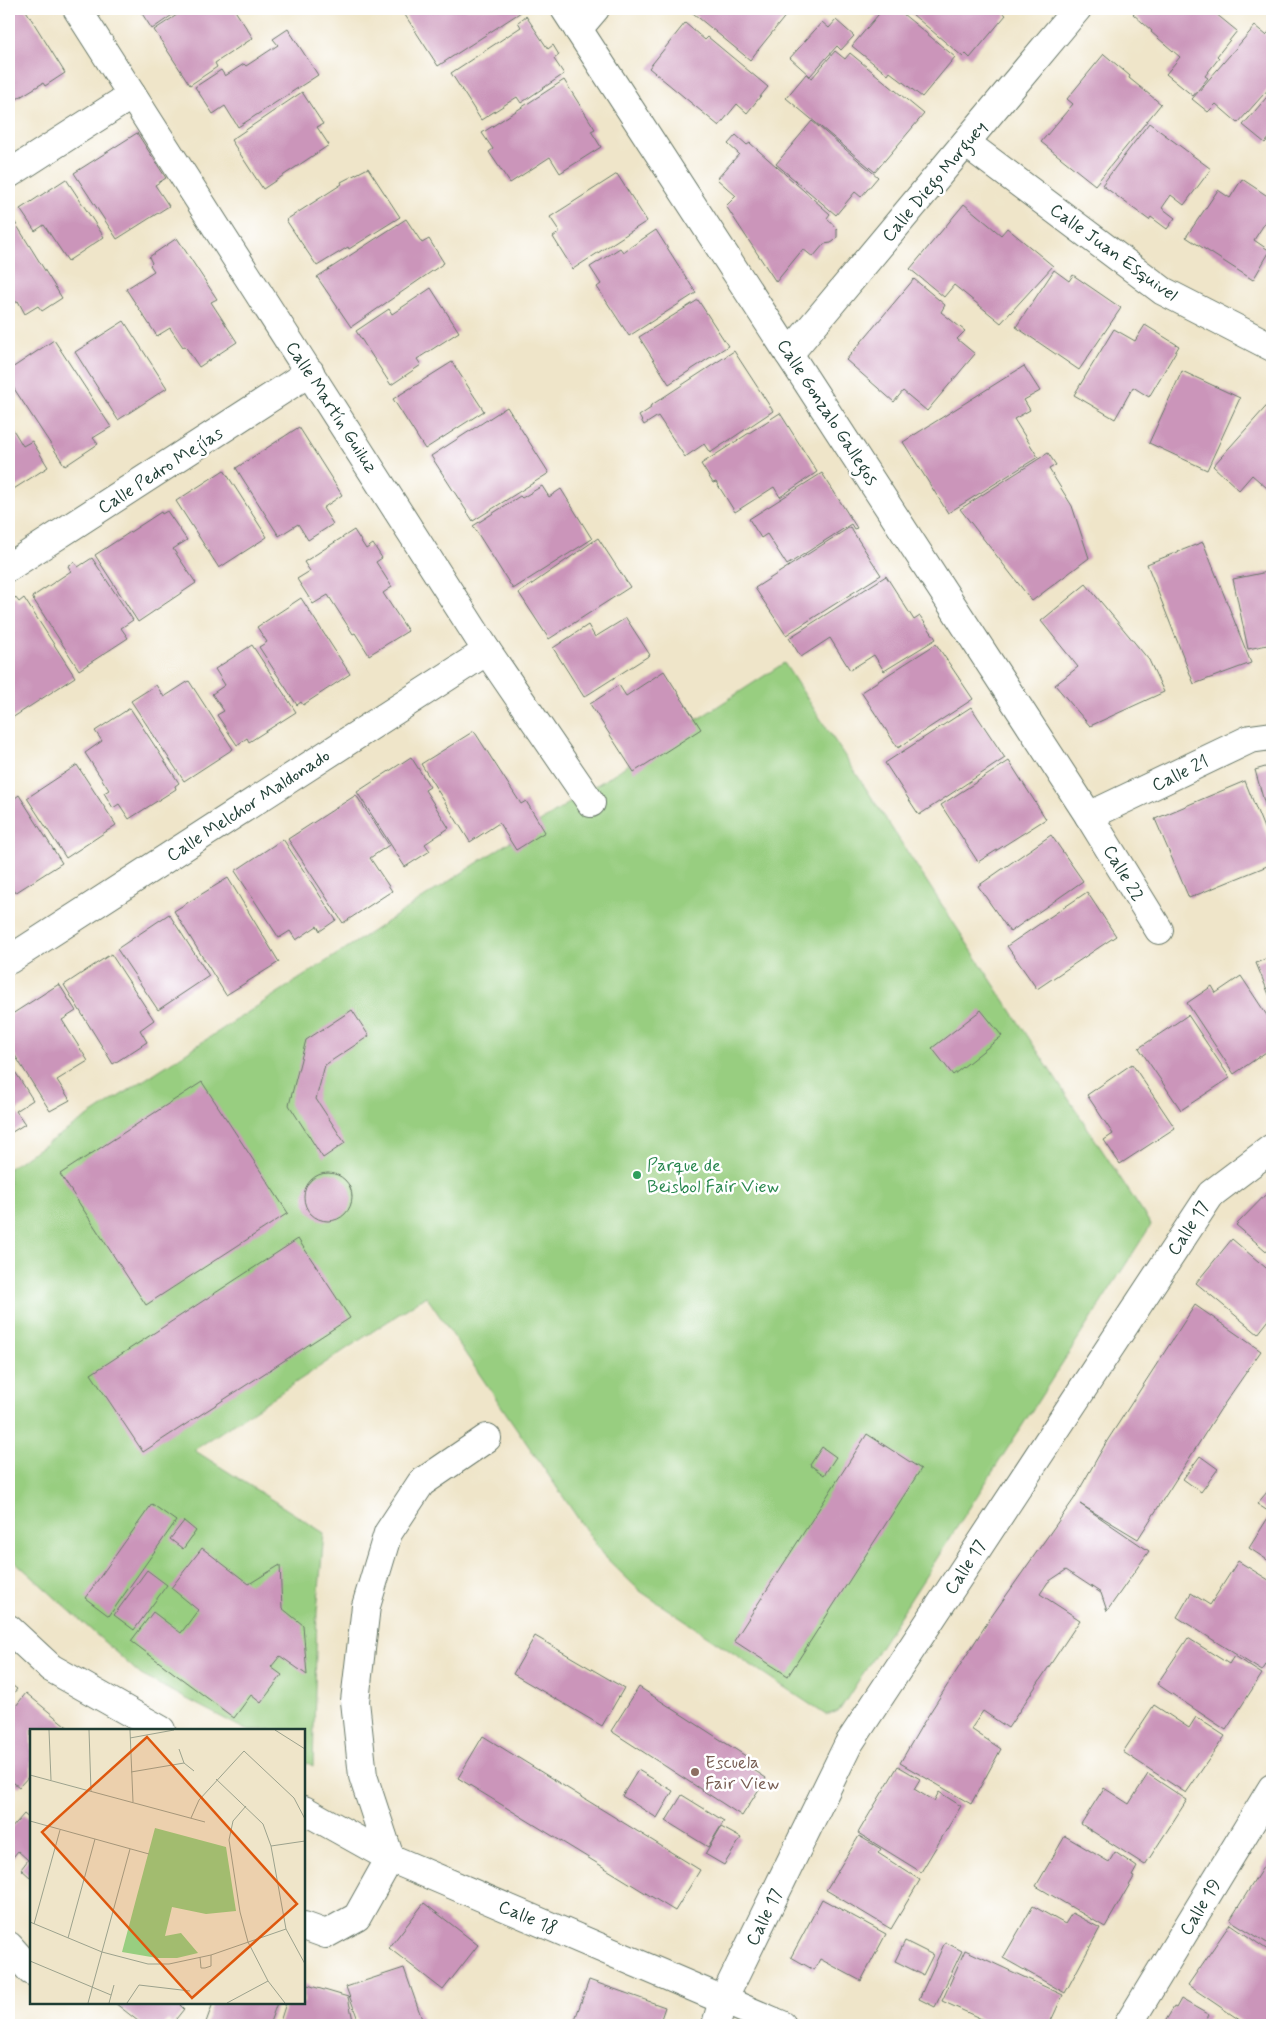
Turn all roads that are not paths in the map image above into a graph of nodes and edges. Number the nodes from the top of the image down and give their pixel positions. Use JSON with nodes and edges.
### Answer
{"nodes":[{"id":1,"x":77,"y":9,"type":"edge"},
{"id":2,"x":1077,"y":9,"type":"edge"},
{"id":3,"x":580,"y":15,"type":"edge"},
{"id":4,"x":132,"y":95,"type":"junction"},
{"id":5,"x":966,"y":143,"type":"junction"},
{"id":6,"x":9,"y":174,"type":"edge"},
{"id":7,"x":1272,"y":346,"type":"edge"},
{"id":8,"x":790,"y":354,"type":"junction"},
{"id":9,"x":310,"y":372,"type":"junction"},
{"id":10,"x":9,"y":567,"type":"edge"},
{"id":11,"x":487,"y":651,"type":"junction"},
{"id":12,"x":1272,"y":736,"type":"edge"},
{"id":13,"x":591,"y":803,"type":"dead end"},
{"id":14,"x":1090,"y":816,"type":"junction"},
{"id":15,"x":1159,"y":930,"type":"dead end"},
{"id":16,"x":9,"y":960,"type":"edge"},
{"id":17,"x":1272,"y":1148,"type":"edge"},
{"id":18,"x":487,"y":1438,"type":"dead end"},
{"id":19,"x":9,"y":1630,"type":"edge"},
{"id":20,"x":159,"y":1729,"type":"edge"},
{"id":21,"x":1272,"y":1788,"type":"edge"},
{"id":22,"x":305,"y":1811,"type":"edge"},
{"id":23,"x":390,"y":1858,"type":"junction"},
{"id":24,"x":305,"y":1926,"type":"edge"},
{"id":25,"x":9,"y":1946,"type":"edge"},
{"id":26,"x":30,"y":1970,"type":"edge"},
{"id":27,"x":720,"y":2013,"type":"edge"},
{"id":28,"x":782,"y":2025,"type":"edge"},
{"id":29,"x":1128,"y":2025,"type":"edge"}],
"edges":[{"from":1,"to":4,"type":"street","name":"Calle Martín Guiluz"},
{"from":2,"to":5,"type":"street","name":"Calle Diego Morguey"},
{"from":3,"to":8,"type":"street","name":"Calle Gonzalo Gallegos"},
{"from":4,"to":6,"type":"street"},
{"from":4,"to":9,"type":"street","name":"Calle Martín Guiluz"},
{"from":5,"to":7,"type":"street","name":"Calle Juan Esquivel"},
{"from":5,"to":8,"type":"street","name":"Calle Diego Morguey"},
{"from":8,"to":14,"type":"street","name":"Calle Gonzalo Gallegos"},
{"from":9,"to":10,"type":"street","name":"Calle Pedro Mejías"},
{"from":9,"to":11,"type":"street","name":"Calle Martín Guiluz"},
{"from":11,"to":13,"type":"street","name":"Calle Martín Guiluz"},
{"from":11,"to":16,"type":"street","name":"Calle Melchor Maldonado"},
{"from":12,"to":14,"type":"street","name":"Calle 21"},
{"from":14,"to":15,"type":"street","name":"Calle 22"},
{"from":17,"to":27,"type":"street","name":"Calle 17"},
{"from":18,"to":23,"type":"street"},
{"from":19,"to":20,"type":"street"},
{"from":21,"to":29,"type":"street","name":"Calle 19"},
{"from":22,"to":23,"type":"street","name":"Calle 18"},
{"from":23,"to":24,"type":"street"},
{"from":23,"to":27,"type":"street","name":"Calle 18"},
{"from":25,"to":26,"type":"street"},
{"from":27,"to":28,"type":"street","name":"Calle 18"}]}
